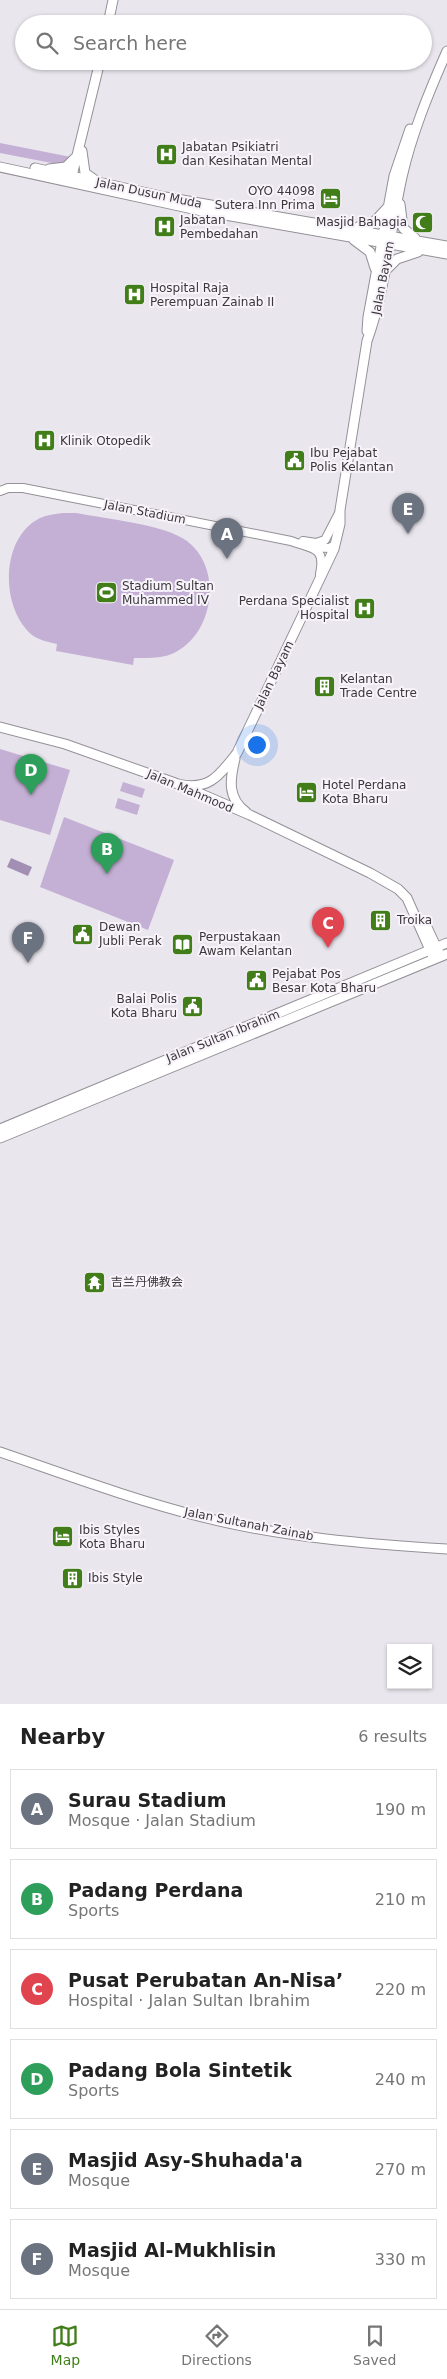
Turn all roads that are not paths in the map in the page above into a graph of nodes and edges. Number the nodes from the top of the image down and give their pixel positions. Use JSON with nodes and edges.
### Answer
{"nodes":[{"id":1,"x":112,"y":0,"type":"edge"},
{"id":2,"x":110,"y":15,"type":"edge"},
{"id":3,"x":447,"y":51,"type":"edge"},
{"id":4,"x":98,"y":70,"type":"edge"},
{"id":5,"x":426,"y":97,"type":"junction"},
{"id":6,"x":79,"y":153,"type":"junction"},
{"id":7,"x":0,"y":161,"type":"edge"},
{"id":8,"x":0,"y":167,"type":"edge"},
{"id":9,"x":42,"y":170,"type":"junction"},
{"id":10,"x":74,"y":180,"type":"junction"},
{"id":11,"x":101,"y":183,"type":"junction"},
{"id":12,"x":399,"y":192,"type":"junction"},
{"id":13,"x":389,"y":203,"type":"junction"},
{"id":14,"x":342,"y":231,"type":"junction"},
{"id":15,"x":386,"y":240,"type":"junction"},
{"id":16,"x":426,"y":246,"type":"junction"},
{"id":17,"x":447,"y":246,"type":"edge"},
{"id":18,"x":447,"y":254,"type":"edge"},
{"id":19,"x":384,"y":274,"type":"junction"},
{"id":20,"x":374,"y":284,"type":"junction"},
{"id":21,"x":367,"y":341,"type":"junction"},
{"id":22,"x":0,"y":491,"type":"edge"},
{"id":23,"x":340,"y":510,"type":"junction"},
{"id":24,"x":291,"y":541,"type":"junction"},
{"id":25,"x":335,"y":545,"type":"junction"},
{"id":26,"x":310,"y":546,"type":"junction"},
{"id":27,"x":317,"y":586,"type":"junction"},
{"id":28,"x":1,"y":726,"type":"edge"},
{"id":29,"x":237,"y":754,"type":"junction"},
{"id":30,"x":178,"y":784,"type":"junction"},
{"id":31,"x":250,"y":815,"type":"junction"},
{"id":32,"x":447,"y":943,"type":"edge"},
{"id":33,"x":438,"y":954,"type":"edge"},
{"id":34,"x":0,"y":1129,"type":"edge"},
{"id":35,"x":0,"y":1138,"type":"edge"},
{"id":36,"x":0,"y":1452,"type":"edge"},
{"id":37,"x":447,"y":1549,"type":"edge"}],
"edges":[{"from":1,"to":2,"type":"main road"},
{"from":3,"to":5,"type":"main road","name":"Jalan Bayam"},
{"from":4,"to":6,"type":"main road"},
{"from":5,"to":12,"type":"main road","name":"Jalan Bayam"},
{"from":5,"to":13,"type":"main road"},
{"from":6,"to":9,"type":"main road"},
{"from":6,"to":10,"type":"main road"},
{"from":6,"to":11,"type":"main road"},
{"from":7,"to":9,"type":"main road","name":"Jalan Dusun Muda"},
{"from":8,"to":10,"type":"main road"},
{"from":9,"to":10,"type":"main road","name":"Jalan Dusun Muda"},
{"from":10,"to":11,"type":"main road","name":"Jalan Dusun Muda"},
{"from":10,"to":14,"type":"main road"},
{"from":11,"to":14,"type":"main road","name":"Jalan Dusun Muda"},
{"from":12,"to":15,"type":"main road","name":"Jalan Bayam"},
{"from":12,"to":16,"type":"main road"},
{"from":13,"to":14,"type":"main road"},
{"from":13,"to":15,"type":"main road"},
{"from":14,"to":15,"type":"main road"},
{"from":14,"to":20,"type":"main road"},
{"from":15,"to":16,"type":"main road"},
{"from":15,"to":19,"type":"main road","name":"Jalan Bayam"},
{"from":15,"to":20,"type":"main road"},
{"from":16,"to":17,"type":"main road"},
{"from":16,"to":18,"type":"main road"},
{"from":16,"to":19,"type":"main road"},
{"from":19,"to":21,"type":"main road","name":"Jalan Bayam"},
{"from":20,"to":21,"type":"main road"},
{"from":21,"to":23,"type":"main road","name":"Jalan Bayam"},
{"from":22,"to":24,"type":"street","name":"Jalan Stadium"},
{"from":23,"to":24,"type":"street","name":"Jalan Bayam"},
{"from":23,"to":25,"type":"main road","name":"Jalan Bayam"},
{"from":24,"to":26,"type":"street"},
{"from":25,"to":26,"type":"street"},
{"from":25,"to":27,"type":"main road","name":"Jalan Bayam"},
{"from":26,"to":27,"type":"street","name":"Jalan Bayam"},
{"from":27,"to":29,"type":"main road","name":"Jalan Bayam"},
{"from":28,"to":30,"type":"main road","name":"Jalan Mahmood"},
{"from":29,"to":30,"type":"main road","name":"Jalan Bayam"},
{"from":29,"to":31,"type":"main road"},
{"from":30,"to":31,"type":"main road","name":"Jalan Mahmood"},
{"from":31,"to":33,"type":"main road","name":"Jalan Mahmood"},
{"from":32,"to":33,"type":"main road","name":"Jalan Sultan Ibrahim"},
{"from":33,"to":34,"type":"main road","name":"Jalan Sultan Ibrahim"},
{"from":33,"to":35,"type":"main road","name":"Jalan Sultan Ibrahim"},
{"from":36,"to":37,"type":"main road","name":"Jalan Sultanah Zainab"}]}
